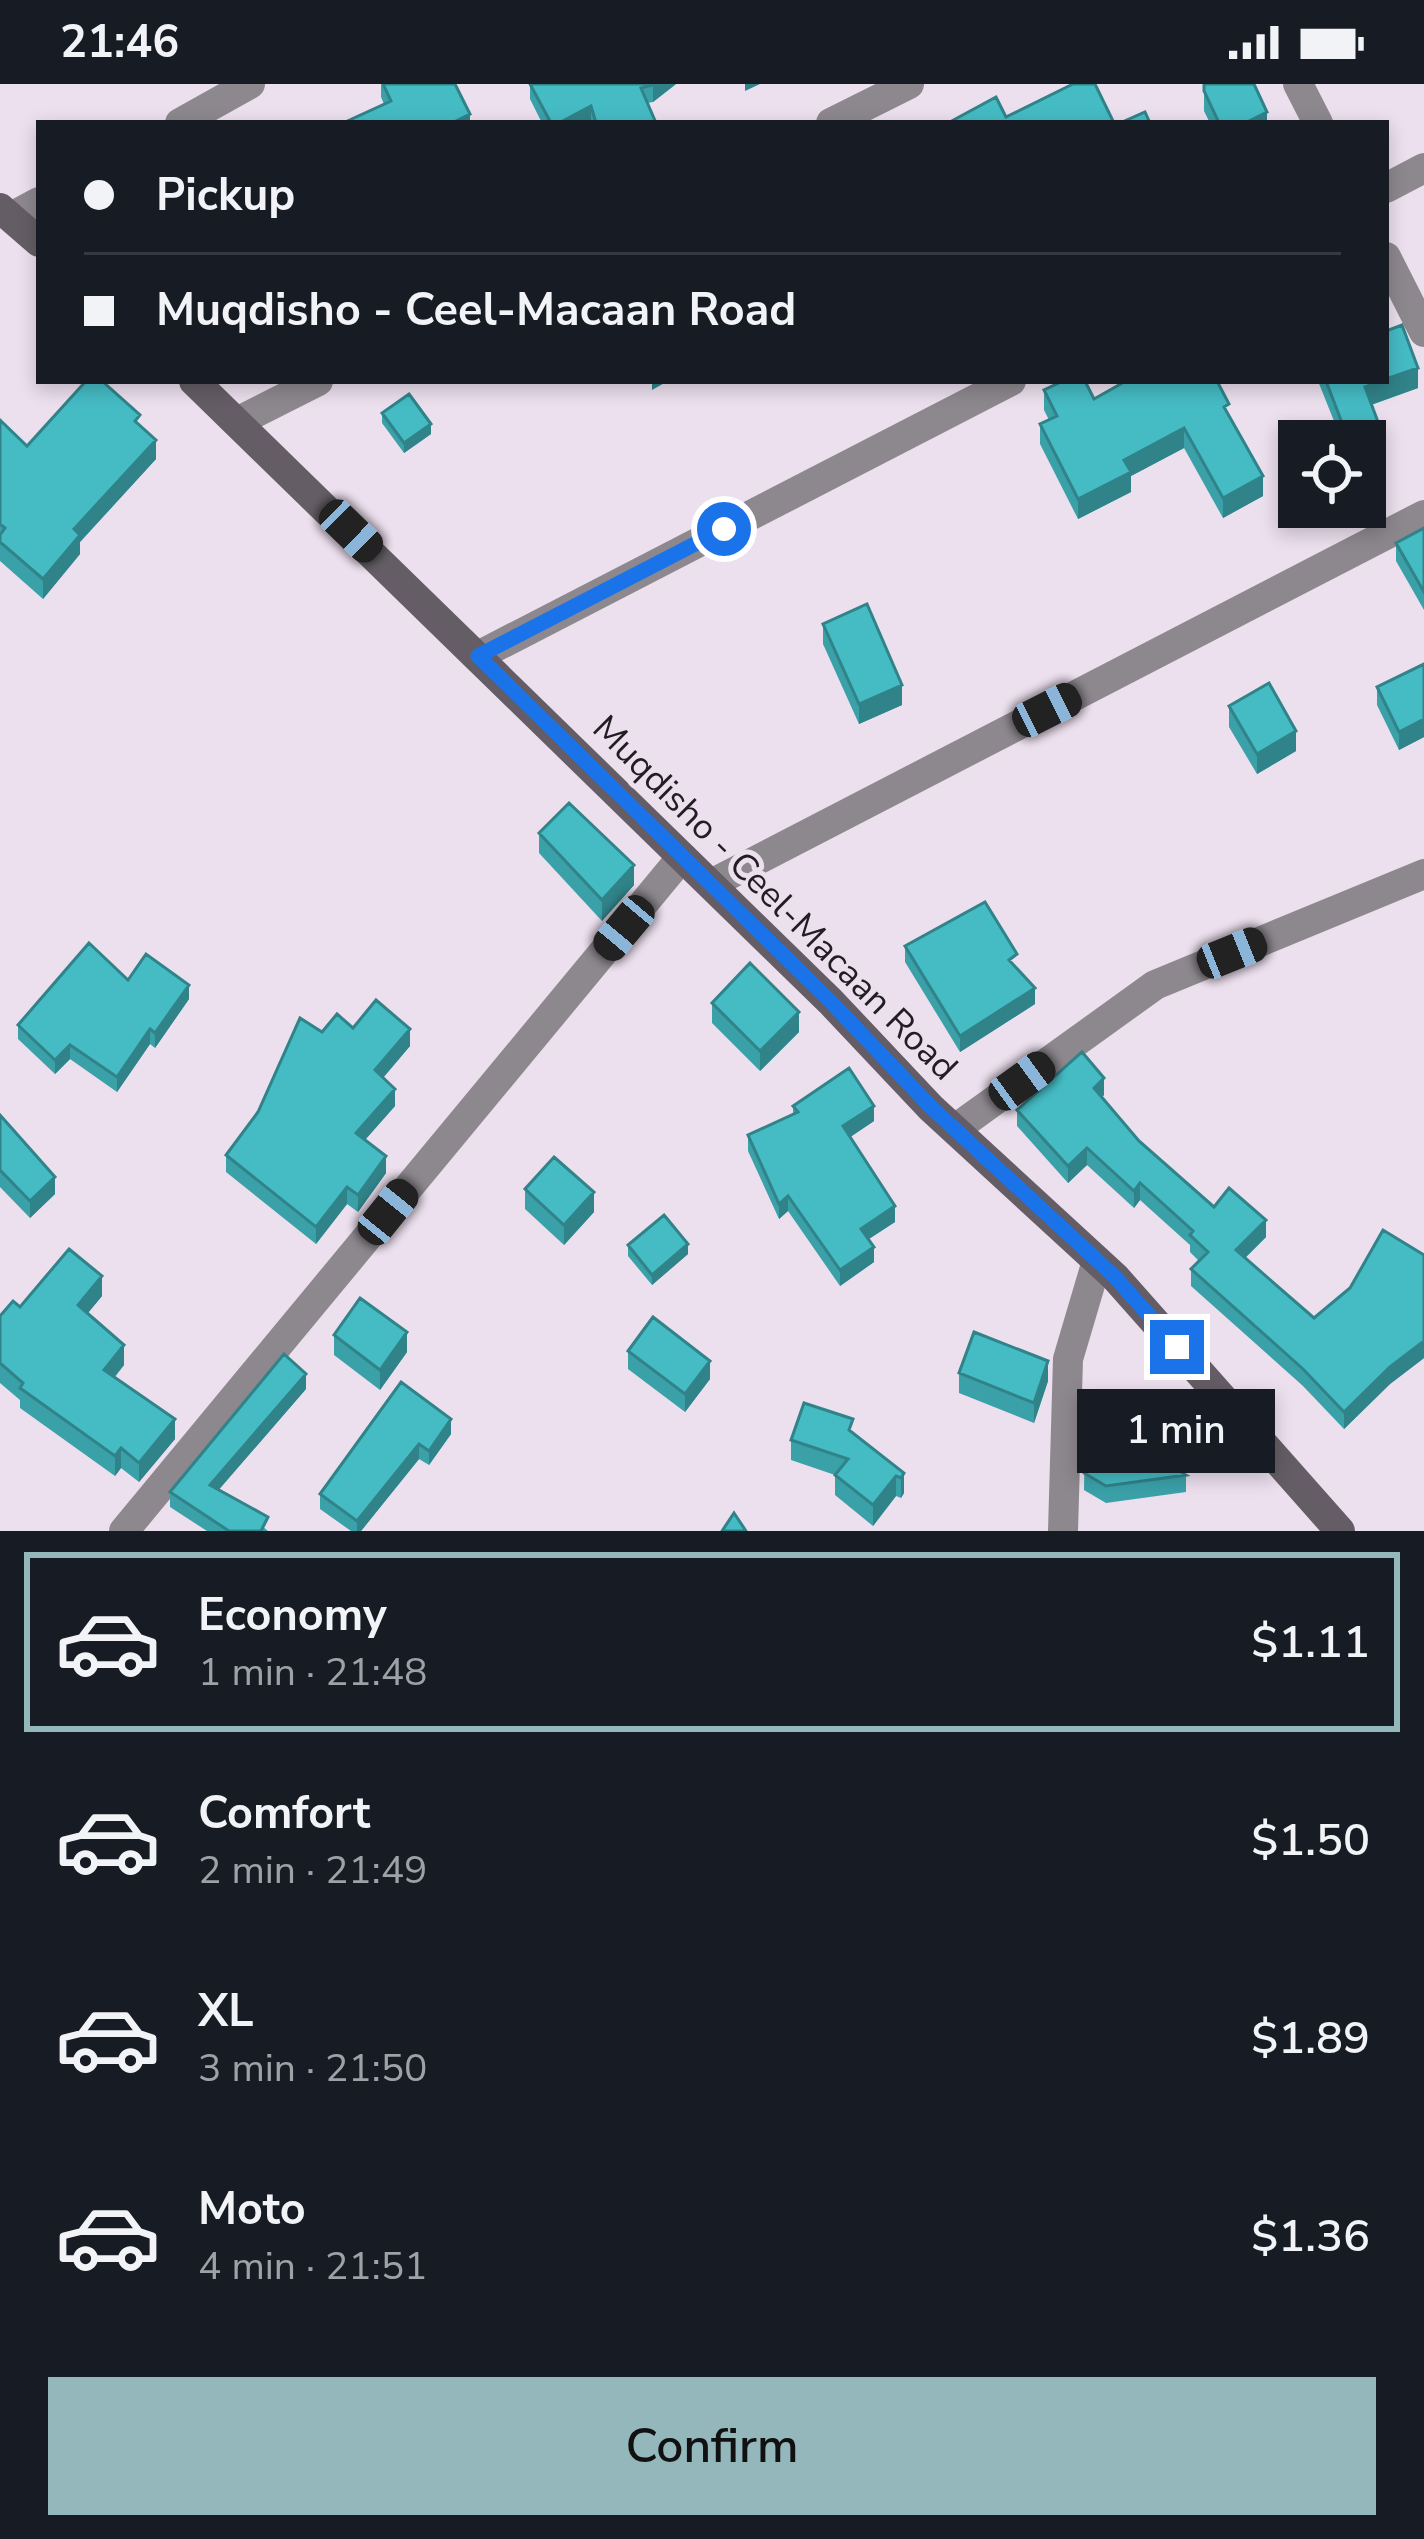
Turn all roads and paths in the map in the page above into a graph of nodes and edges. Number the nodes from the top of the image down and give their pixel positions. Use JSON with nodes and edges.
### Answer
{"nodes":[{"id":1,"x":250,"y":84,"type":"edge"},
{"id":2,"x":909,"y":84,"type":"edge"},
{"id":3,"x":1298,"y":84,"type":"edge"},
{"id":4,"x":186,"y":120,"type":"edge"},
{"id":5,"x":837,"y":120,"type":"edge"},
{"id":6,"x":1316,"y":120,"type":"edge"},
{"id":7,"x":1424,"y":168,"type":"edge"},
{"id":8,"x":1389,"y":186,"type":"edge"},
{"id":9,"x":36,"y":203,"type":"edge"},
{"id":10,"x":6,"y":213,"type":"edge"},
{"id":11,"x":36,"y":239,"type":"edge"},
{"id":12,"x":1389,"y":263,"type":"edge"},
{"id":13,"x":1424,"y":332,"type":"edge"},
{"id":14,"x":197,"y":384,"type":"edge"},
{"id":15,"x":312,"y":384,"type":"edge"},
{"id":16,"x":1005,"y":384,"type":"edge"},
{"id":17,"x":239,"y":421,"type":"junction"},
{"id":18,"x":1424,"y":515,"type":"edge"},
{"id":19,"x":478,"y":656,"type":"junction"},
{"id":20,"x":682,"y":857,"type":"junction"},
{"id":21,"x":1424,"y":874,"type":"edge"},
{"id":22,"x":711,"y":884,"type":"junction"},
{"id":23,"x":955,"y":1130,"type":"junction"},
{"id":24,"x":1096,"y":1261,"type":"junction"},
{"id":25,"x":124,"y":1531,"type":"edge"},
{"id":26,"x":1063,"y":1531,"type":"edge"},
{"id":27,"x":1340,"y":1531,"type":"edge"}],
"edges":[{"from":1,"to":4,"type":"street"},
{"from":2,"to":5,"type":"street"},
{"from":3,"to":6,"type":"street"},
{"from":7,"to":8,"type":"street"},
{"from":9,"to":10,"type":"street"},
{"from":10,"to":11,"type":"street"},
{"from":12,"to":13,"type":"street"},
{"from":14,"to":17,"type":"street","name":"Muqdisho - Ceel-Macaan Road"},
{"from":15,"to":17,"type":"street"},
{"from":16,"to":19,"type":"street"},
{"from":17,"to":19,"type":"street","name":"Muqdisho - Ceel-Macaan Road"},
{"from":18,"to":22,"type":"street"},
{"from":19,"to":20,"type":"street","name":"Muqdisho - Ceel-Macaan Road"},
{"from":20,"to":22,"type":"street","name":"Muqdisho - Ceel-Macaan Road"},
{"from":20,"to":25,"type":"street"},
{"from":21,"to":23,"type":"street"},
{"from":22,"to":23,"type":"street","name":"Muqdisho - Ceel-Macaan Road"},
{"from":23,"to":24,"type":"street","name":"Muqdisho - Ceel-Macaan Road"},
{"from":24,"to":26,"type":"street"},
{"from":24,"to":27,"type":"street","name":"Muqdisho - Ceel-Macaan Road"}]}
